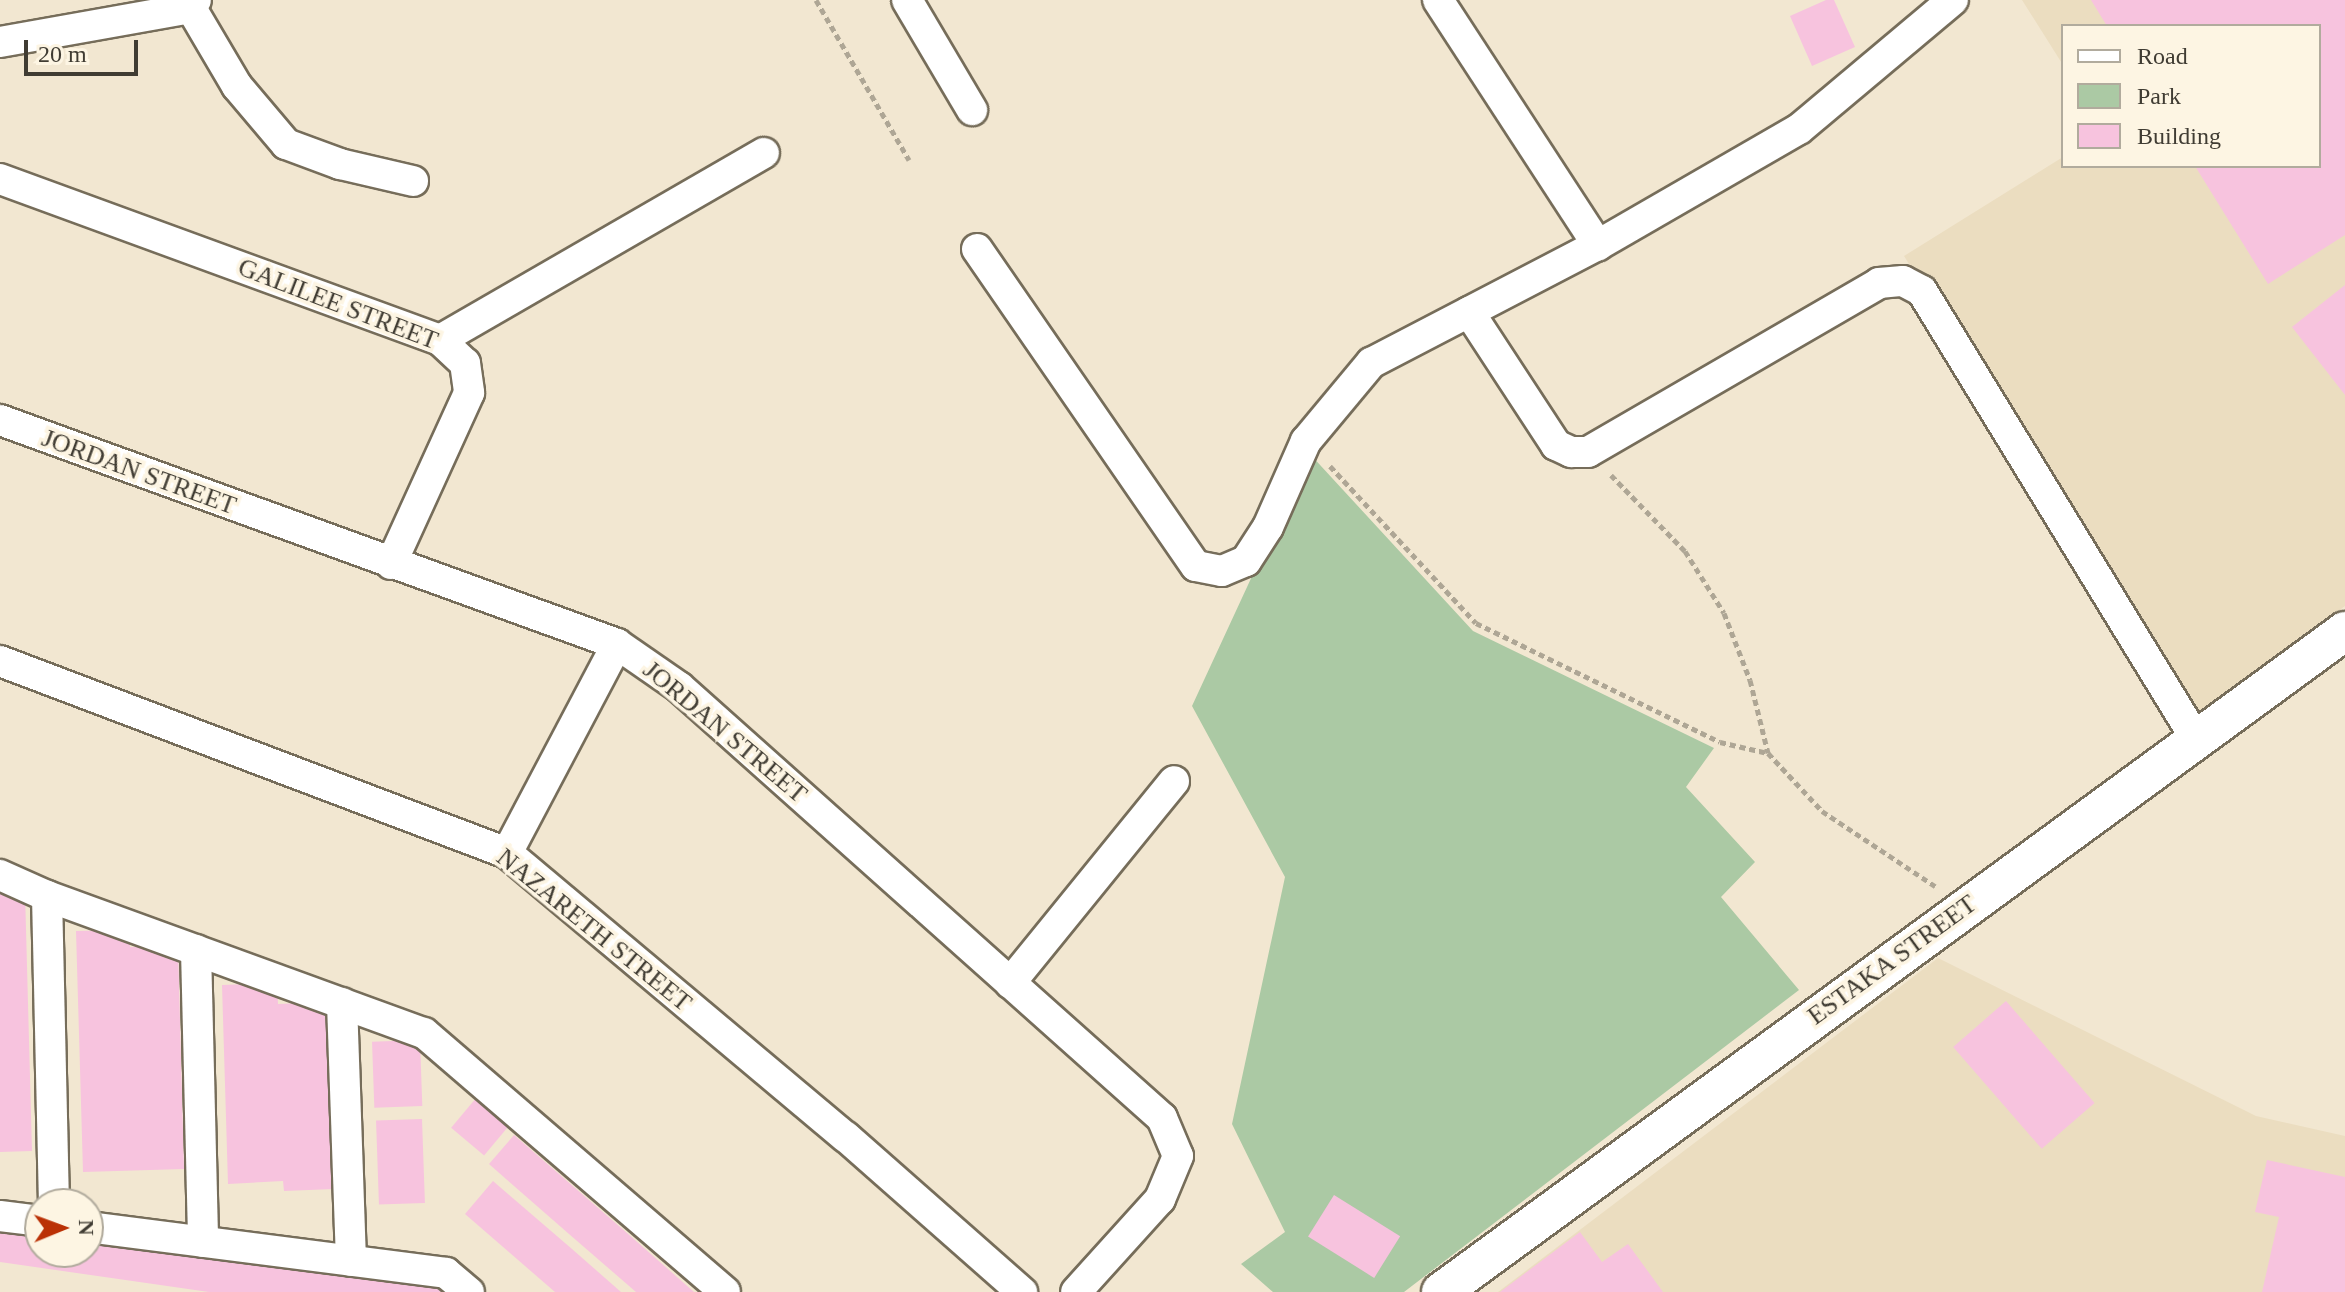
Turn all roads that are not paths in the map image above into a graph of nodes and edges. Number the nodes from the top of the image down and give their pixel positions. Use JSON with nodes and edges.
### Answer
{"nodes":[{"id":1,"x":907,"y":0,"type":"edge"},
{"id":2,"x":1438,"y":0,"type":"edge"},
{"id":3,"x":1953,"y":0,"type":"edge"},
{"id":4,"x":194,"y":4,"type":"edge"},
{"id":5,"x":0,"y":42,"type":"edge"},
{"id":6,"x":972,"y":110,"type":"dead end"},
{"id":7,"x":764,"y":153,"type":"dead end"},
{"id":8,"x":0,"y":179,"type":"edge"},
{"id":9,"x":413,"y":181,"type":"dead end"},
{"id":10,"x":1598,"y":245,"type":"junction"},
{"id":11,"x":977,"y":249,"type":"dead end"},
{"id":12,"x":1469,"y":312,"type":"junction"},
{"id":13,"x":440,"y":340,"type":"junction"},
{"id":14,"x":0,"y":420,"type":"edge"},
{"id":15,"x":391,"y":564,"type":"junction"},
{"id":16,"x":2345,"y":631,"type":"edge"},
{"id":17,"x":617,"y":644,"type":"junction"},
{"id":18,"x":0,"y":661,"type":"edge"},
{"id":19,"x":2196,"y":739,"type":"junction"},
{"id":20,"x":1174,"y":781,"type":"dead end"},
{"id":21,"x":507,"y":853,"type":"junction"},
{"id":22,"x":0,"y":875,"type":"edge"},
{"id":23,"x":47,"y":896,"type":"junction"},
{"id":24,"x":196,"y":950,"type":"junction"},
{"id":25,"x":1010,"y":983,"type":"junction"},
{"id":26,"x":342,"y":1003,"type":"junction"},
{"id":27,"x":54,"y":1188,"type":"edge"},
{"id":28,"x":0,"y":1216,"type":"edge"},
{"id":29,"x":24,"y":1219,"type":"edge"},
{"id":30,"x":104,"y":1229,"type":"edge"},
{"id":31,"x":203,"y":1242,"type":"junction"},
{"id":32,"x":351,"y":1261,"type":"junction"},
{"id":33,"x":469,"y":1292,"type":"edge"},
{"id":34,"x":725,"y":1292,"type":"edge"},
{"id":35,"x":1022,"y":1292,"type":"edge"},
{"id":36,"x":1076,"y":1292,"type":"edge"},
{"id":37,"x":1441,"y":1292,"type":"edge"}],
"edges":[{"from":1,"to":6,"type":"street"},
{"from":2,"to":10,"type":"street"},
{"from":3,"to":10,"type":"street"},
{"from":4,"to":5,"type":"street"},
{"from":4,"to":9,"type":"street"},
{"from":7,"to":13,"type":"street"},
{"from":8,"to":13,"type":"street","name":"GALILEE STREET"},
{"from":10,"to":12,"type":"street"},
{"from":11,"to":12,"type":"street"},
{"from":12,"to":19,"type":"street"},
{"from":13,"to":15,"type":"street","name":"GALILEE STREET"},
{"from":14,"to":15,"type":"street","name":"JORDAN STREET"},
{"from":15,"to":17,"type":"street","name":"JORDAN STREET"},
{"from":16,"to":19,"type":"street","name":"ESTAKA STREET"},
{"from":17,"to":21,"type":"street"},
{"from":17,"to":25,"type":"street","name":"JORDAN STREET"},
{"from":18,"to":21,"type":"street","name":"NAZARETH STREET"},
{"from":19,"to":37,"type":"street","name":"ESTAKA STREET"},
{"from":20,"to":25,"type":"street"},
{"from":21,"to":35,"type":"street","name":"NAZARETH STREET"},
{"from":22,"to":23,"type":"street"},
{"from":23,"to":24,"type":"street"},
{"from":23,"to":27,"type":"street"},
{"from":24,"to":26,"type":"street"},
{"from":24,"to":31,"type":"street"},
{"from":25,"to":36,"type":"street","name":"JORDAN STREET"},
{"from":26,"to":32,"type":"street"},
{"from":26,"to":34,"type":"street"},
{"from":28,"to":29,"type":"street"},
{"from":30,"to":31,"type":"street"},
{"from":31,"to":32,"type":"street"},
{"from":32,"to":33,"type":"street"}]}
